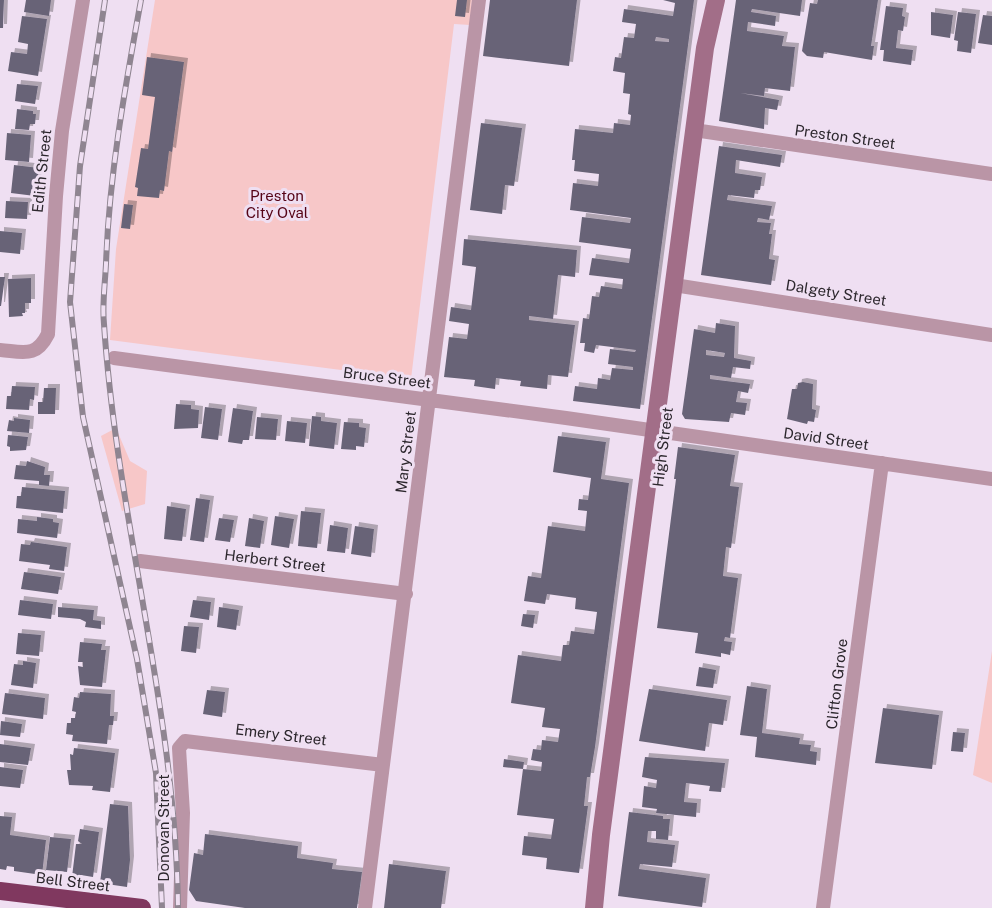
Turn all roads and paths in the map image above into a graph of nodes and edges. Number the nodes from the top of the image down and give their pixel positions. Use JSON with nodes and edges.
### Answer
{"nodes":[{"id":1,"x":83,"y":0,"type":"edge"},
{"id":2,"x":479,"y":0,"type":"edge"},
{"id":3,"x":715,"y":5,"type":"edge"},
{"id":4,"x":699,"y":131,"type":"junction"},
{"id":5,"x":992,"y":174,"type":"edge"},
{"id":6,"x":679,"y":286,"type":"junction"},
{"id":7,"x":992,"y":335,"type":"edge"},
{"id":8,"x":0,"y":350,"type":"edge"},
{"id":9,"x":114,"y":358,"type":"dead end"},
{"id":10,"x":429,"y":400,"type":"junction"},
{"id":11,"x":660,"y":432,"type":"junction"},
{"id":12,"x":882,"y":464,"type":"junction"},
{"id":13,"x":992,"y":479,"type":"edge"},
{"id":14,"x":140,"y":561,"type":"dead end"},
{"id":15,"x":406,"y":594,"type":"junction"},
{"id":16,"x":179,"y":748,"type":"joint"},
{"id":17,"x":383,"y":765,"type":"junction"},
{"id":18,"x":0,"y":891,"type":"edge"},
{"id":19,"x":66,"y":904,"type":"edge"},
{"id":20,"x":142,"y":908,"type":"edge"},
{"id":21,"x":180,"y":908,"type":"edge"},
{"id":22,"x":366,"y":908,"type":"edge"},
{"id":23,"x":594,"y":908,"type":"edge"},
{"id":24,"x":823,"y":908,"type":"edge"}],
"edges":[{"from":1,"to":8,"type":"street","name":"Edith Street"},
{"from":2,"to":10,"type":"street","name":"Mary Street"},
{"from":3,"to":4,"type":"main road","name":"High Street"},
{"from":4,"to":5,"type":"street","name":"Preston Street"},
{"from":4,"to":6,"type":"main road","name":"High Street"},
{"from":6,"to":7,"type":"street","name":"Dalgety Street"},
{"from":6,"to":11,"type":"main road","name":"High Street"},
{"from":9,"to":10,"type":"street","name":"Bruce Street"},
{"from":10,"to":11,"type":"street","name":"Bruce Street"},
{"from":10,"to":15,"type":"street","name":"Mary Street"},
{"from":11,"to":12,"type":"street","name":"David Street"},
{"from":11,"to":23,"type":"main road","name":"High Street"},
{"from":12,"to":13,"type":"street","name":"David Street"},
{"from":12,"to":24,"type":"street","name":"Clifton Grove"},
{"from":14,"to":15,"type":"street","name":"Herbert Street"},
{"from":15,"to":17,"type":"street","name":"Mary Street"},
{"from":16,"to":17,"type":"street","name":"Emery Street"},
{"from":16,"to":21,"type":"street","name":"Donovan Street"},
{"from":17,"to":22,"type":"street","name":"Mary Street"},
{"from":18,"to":19,"type":"highway","name":"Bell Street"},
{"from":19,"to":20,"type":"highway","name":"Bell Street"}]}
